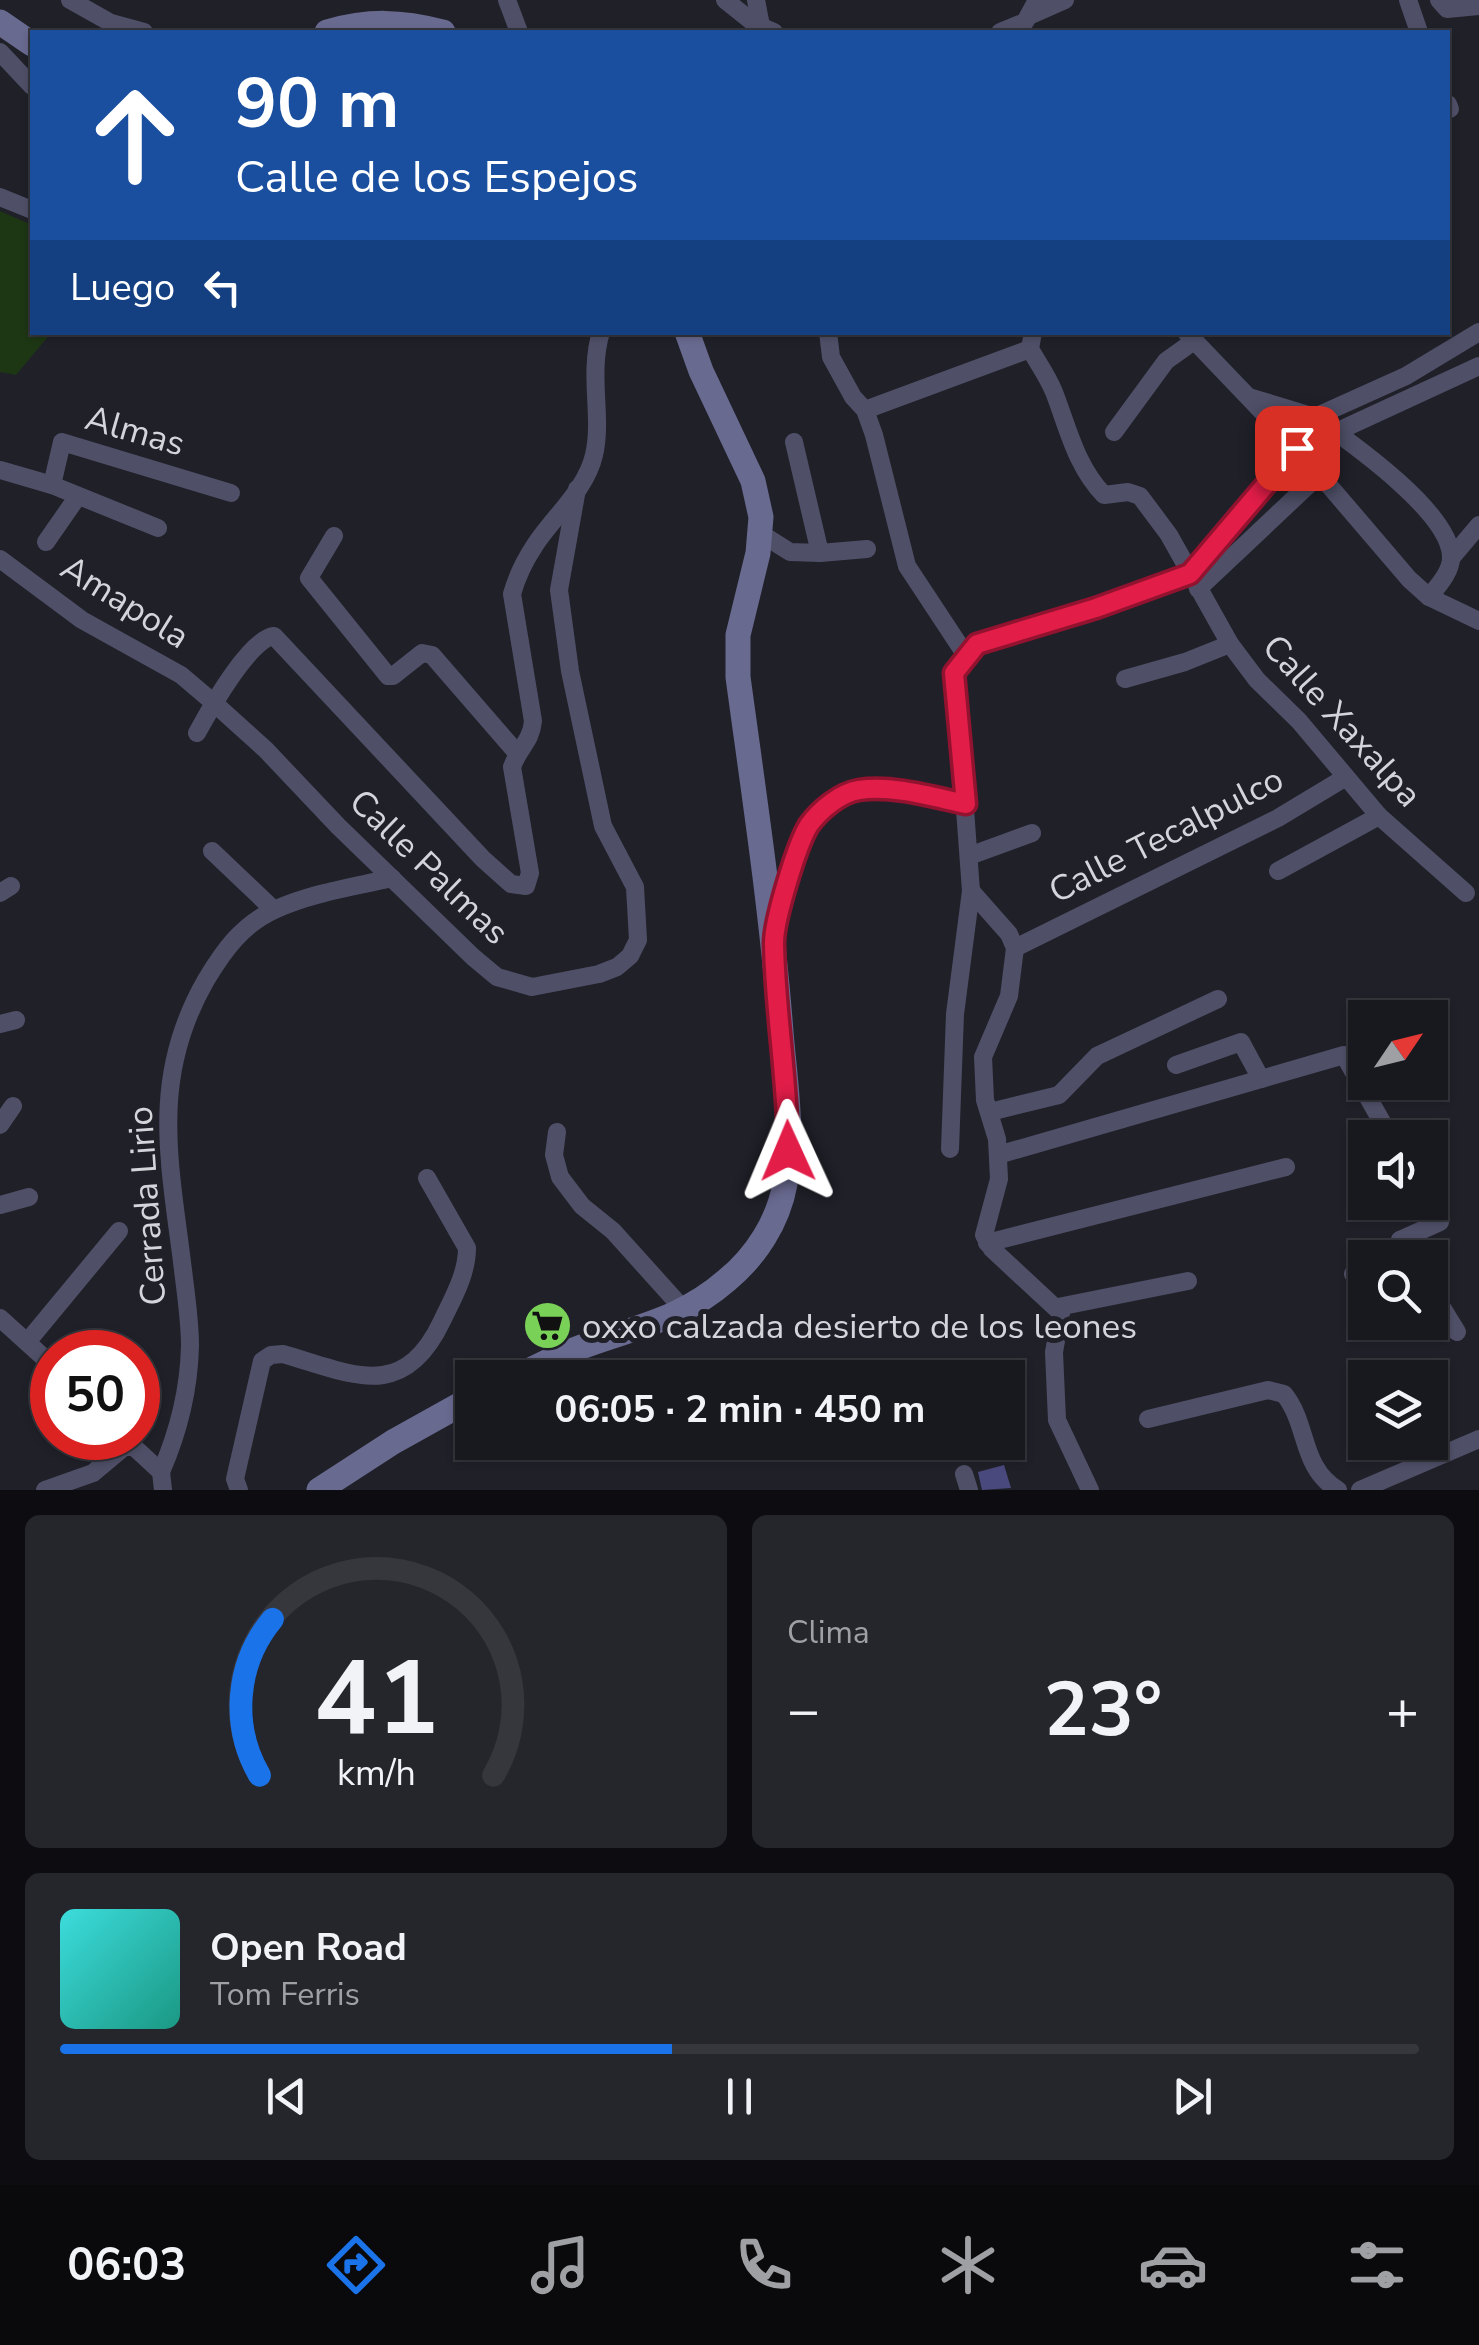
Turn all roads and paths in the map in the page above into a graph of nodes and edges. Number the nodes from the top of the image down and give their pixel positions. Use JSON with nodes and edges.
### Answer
{"nodes":[{"id":1,"x":70,"y":0,"type":"edge"},
{"id":2,"x":507,"y":0,"type":"edge"},
{"id":3,"x":725,"y":0,"type":"edge"},
{"id":4,"x":756,"y":0,"type":"edge"},
{"id":5,"x":1065,"y":0,"type":"edge"},
{"id":6,"x":1408,"y":0,"type":"edge"},
{"id":7,"x":1441,"y":3,"type":"edge"},
{"id":8,"x":1479,"y":6,"type":"edge"},
{"id":9,"x":1034,"y":7,"type":"edge"},
{"id":10,"x":0,"y":22,"type":"edge"},
{"id":11,"x":137,"y":30,"type":"edge"},
{"id":12,"x":334,"y":30,"type":"edge"},
{"id":13,"x":434,"y":30,"type":"edge"},
{"id":14,"x":517,"y":30,"type":"edge"},
{"id":15,"x":768,"y":30,"type":"edge"},
{"id":16,"x":1010,"y":30,"type":"edge"},
{"id":17,"x":1418,"y":30,"type":"edge"},
{"id":18,"x":30,"y":43,"type":"edge"},
{"id":19,"x":0,"y":52,"type":"edge"},
{"id":20,"x":30,"y":84,"type":"edge"},
{"id":21,"x":0,"y":197,"type":"edge"},
{"id":22,"x":30,"y":209,"type":"edge"},
{"id":23,"x":1479,"y":332,"type":"edge"},
{"id":24,"x":601,"y":335,"type":"edge"},
{"id":25,"x":688,"y":335,"type":"edge"},
{"id":26,"x":828,"y":335,"type":"edge"},
{"id":27,"x":1190,"y":337,"type":"edge"},
{"id":28,"x":1032,"y":341,"type":"edge"},
{"id":29,"x":1479,"y":366,"type":"edge"},
{"id":30,"x":1248,"y":396,"type":"junction"},
{"id":31,"x":865,"y":410,"type":"junction"},
{"id":32,"x":1315,"y":417,"type":"junction"},
{"id":33,"x":1114,"y":432,"type":"dead end"},
{"id":34,"x":1336,"y":432,"type":"junction"},
{"id":35,"x":794,"y":442,"type":"dead end"},
{"id":36,"x":1297,"y":448,"type":"junction"},
{"id":37,"x":0,"y":470,"type":"edge"},
{"id":38,"x":1320,"y":474,"type":"junction"},
{"id":39,"x":52,"y":485,"type":"junction"},
{"id":40,"x":577,"y":489,"type":"junction"},
{"id":41,"x":230,"y":493,"type":"dead end"},
{"id":42,"x":78,"y":496,"type":"junction"},
{"id":43,"x":1479,"y":525,"type":"edge"},
{"id":44,"x":158,"y":528,"type":"dead end"},
{"id":45,"x":760,"y":532,"type":"junction"},
{"id":46,"x":334,"y":536,"type":"dead end"},
{"id":47,"x":46,"y":542,"type":"dead end"},
{"id":48,"x":867,"y":549,"type":"dead end"},
{"id":49,"x":820,"y":553,"type":"junction"},
{"id":50,"x":1452,"y":558,"type":"junction"},
{"id":51,"x":0,"y":559,"type":"edge"},
{"id":52,"x":1194,"y":582,"type":"junction"},
{"id":53,"x":1429,"y":597,"type":"junction"},
{"id":54,"x":1479,"y":620,"type":"edge"},
{"id":55,"x":1230,"y":644,"type":"junction"},
{"id":56,"x":967,"y":657,"type":"junction"},
{"id":57,"x":1125,"y":679,"type":"dead end"},
{"id":58,"x":214,"y":703,"type":"junction"},
{"id":59,"x":197,"y":732,"type":"dead end"},
{"id":60,"x":518,"y":753,"type":"junction"},
{"id":61,"x":1346,"y":777,"type":"junction"},
{"id":62,"x":966,"y":804,"type":"junction"},
{"id":63,"x":1379,"y":816,"type":"junction"},
{"id":64,"x":1032,"y":833,"type":"dead end"},
{"id":65,"x":212,"y":851,"type":"dead end"},
{"id":66,"x":969,"y":856,"type":"junction"},
{"id":67,"x":1278,"y":871,"type":"dead end"},
{"id":68,"x":392,"y":878,"type":"junction"},
{"id":69,"x":971,"y":891,"type":"junction"},
{"id":70,"x":1466,"y":894,"type":"dead end"},
{"id":71,"x":274,"y":910,"type":"junction"},
{"id":72,"x":774,"y":938,"type":"junction"},
{"id":73,"x":1014,"y":948,"type":"junction"},
{"id":74,"x":1218,"y":999,"type":"dead end"},
{"id":75,"x":1176,"y":1064,"type":"dead end"},
{"id":76,"x":1261,"y":1079,"type":"junction"},
{"id":77,"x":13,"y":1106,"type":"dead end"},
{"id":78,"x":990,"y":1112,"type":"junction"},
{"id":79,"x":1381,"y":1120,"type":"edge"},
{"id":80,"x":0,"y":1124,"type":"edge"},
{"id":81,"x":557,"y":1132,"type":"dead end"},
{"id":82,"x":950,"y":1149,"type":"dead end"},
{"id":83,"x":998,"y":1155,"type":"junction"},
{"id":84,"x":1286,"y":1167,"type":"dead end"},
{"id":85,"x":426,"y":1178,"type":"dead end"},
{"id":86,"x":29,"y":1198,"type":"dead end"},
{"id":87,"x":0,"y":1205,"type":"edge"},
{"id":88,"x":1439,"y":1220,"type":"edge"},
{"id":89,"x":118,"y":1230,"type":"dead end"},
{"id":90,"x":1400,"y":1240,"type":"edge"},
{"id":91,"x":987,"y":1243,"type":"junction"},
{"id":92,"x":1188,"y":1281,"type":"dead end"},
{"id":93,"x":1058,"y":1307,"type":"junction"},
{"id":94,"x":685,"y":1311,"type":"junction"},
{"id":95,"x":1448,"y":1317,"type":"edge"},
{"id":96,"x":0,"y":1318,"type":"edge"},
{"id":97,"x":1457,"y":1332,"type":"dead end"},
{"id":98,"x":28,"y":1341,"type":"joint"},
{"id":99,"x":552,"y":1360,"type":"edge"},
{"id":100,"x":455,"y":1407,"type":"edge"},
{"id":101,"x":1148,"y":1419,"type":"dead end"},
{"id":102,"x":1479,"y":1440,"type":"edge"},
{"id":103,"x":162,"y":1481,"type":"edge"},
{"id":104,"x":45,"y":1490,"type":"edge"},
{"id":105,"x":239,"y":1490,"type":"edge"},
{"id":106,"x":318,"y":1490,"type":"edge"},
{"id":107,"x":1090,"y":1490,"type":"edge"},
{"id":108,"x":1338,"y":1490,"type":"edge"},
{"id":109,"x":1360,"y":1490,"type":"edge"}],
"edges":[{"from":1,"to":11,"type":"street"},
{"from":2,"to":14,"type":"street"},
{"from":3,"to":15,"type":"street"},
{"from":4,"to":15,"type":"street"},
{"from":5,"to":9,"type":"street"},
{"from":6,"to":17,"type":"street"},
{"from":7,"to":8,"type":"street"},
{"from":9,"to":16,"type":"street"},
{"from":10,"to":18,"type":"main road"},
{"from":12,"to":13,"type":"main road"},
{"from":19,"to":20,"type":"street"},
{"from":21,"to":22,"type":"street"},
{"from":23,"to":32,"type":"street"},
{"from":24,"to":40,"type":"street","name":"Calle Palmas"},
{"from":25,"to":45,"type":"main road"},
{"from":26,"to":31,"type":"street"},
{"from":27,"to":30,"type":"street"},
{"from":27,"to":33,"type":"street"},
{"from":28,"to":31,"type":"street"},
{"from":28,"to":52,"type":"street","name":"Calle Xaxalpa"},
{"from":29,"to":34,"type":"street"},
{"from":30,"to":32,"type":"street"},
{"from":30,"to":36,"type":"street"},
{"from":31,"to":56,"type":"street"},
{"from":32,"to":34,"type":"street"},
{"from":34,"to":50,"type":"street"},
{"from":35,"to":49,"type":"street"},
{"from":36,"to":38,"type":"street"},
{"from":36,"to":52,"type":"street"},
{"from":37,"to":39,"type":"street"},
{"from":38,"to":52,"type":"street"},
{"from":38,"to":53,"type":"street"},
{"from":39,"to":41,"type":"street","name":"Almas"},
{"from":39,"to":42,"type":"street"},
{"from":40,"to":60,"type":"street","name":"Calle Palmas"},
{"from":40,"to":68,"type":"street","name":"Calle Palmas"},
{"from":42,"to":44,"type":"street"},
{"from":42,"to":47,"type":"street"},
{"from":43,"to":50,"type":"street"},
{"from":45,"to":49,"type":"street"},
{"from":45,"to":72,"type":"main road"},
{"from":46,"to":60,"type":"street"},
{"from":48,"to":49,"type":"street"},
{"from":50,"to":53,"type":"street"},
{"from":51,"to":58,"type":"street","name":"Amapola"},
{"from":52,"to":55,"type":"street","name":"Calle Xaxalpa"},
{"from":52,"to":56,"type":"street"},
{"from":53,"to":54,"type":"street"},
{"from":55,"to":57,"type":"street"},
{"from":55,"to":61,"type":"street","name":"Calle Xaxalpa"},
{"from":56,"to":62,"type":"street"},
{"from":58,"to":59,"type":"street","name":"Calle Palmas"},
{"from":58,"to":60,"type":"street","name":"Calle Palmas"},
{"from":58,"to":68,"type":"street","name":"Calle Palmas"},
{"from":61,"to":63,"type":"street","name":"Calle Xaxalpa"},
{"from":61,"to":73,"type":"street","name":"Calle Tecalpulco"},
{"from":62,"to":66,"type":"street"},
{"from":62,"to":72,"type":"street"},
{"from":63,"to":67,"type":"street"},
{"from":63,"to":70,"type":"street","name":"Calle Xaxalpa"},
{"from":64,"to":66,"type":"street"},
{"from":65,"to":71,"type":"street"},
{"from":66,"to":69,"type":"street"},
{"from":68,"to":71,"type":"street","name":"Cerrada Lirio"},
{"from":69,"to":73,"type":"street"},
{"from":69,"to":82,"type":"street"},
{"from":71,"to":103,"type":"street","name":"Cerrada Lirio"},
{"from":72,"to":94,"type":"main road"},
{"from":73,"to":78,"type":"street"},
{"from":74,"to":78,"type":"street"},
{"from":75,"to":76,"type":"street"},
{"from":76,"to":79,"type":"street"},
{"from":76,"to":83,"type":"street"},
{"from":77,"to":80,"type":"street"},
{"from":78,"to":83,"type":"street"},
{"from":81,"to":94,"type":"street"},
{"from":83,"to":91,"type":"street"},
{"from":84,"to":91,"type":"street"},
{"from":85,"to":105,"type":"street"},
{"from":86,"to":87,"type":"street"},
{"from":88,"to":90,"type":"street"},
{"from":89,"to":98,"type":"street"},
{"from":91,"to":93,"type":"street"},
{"from":92,"to":93,"type":"street"},
{"from":93,"to":107,"type":"street"},
{"from":94,"to":99,"type":"main road"},
{"from":95,"to":97,"type":"street"},
{"from":96,"to":98,"type":"street"},
{"from":100,"to":106,"type":"main road"},
{"from":101,"to":108,"type":"street"},
{"from":102,"to":109,"type":"street"},
{"from":103,"to":104,"type":"street"}]}
